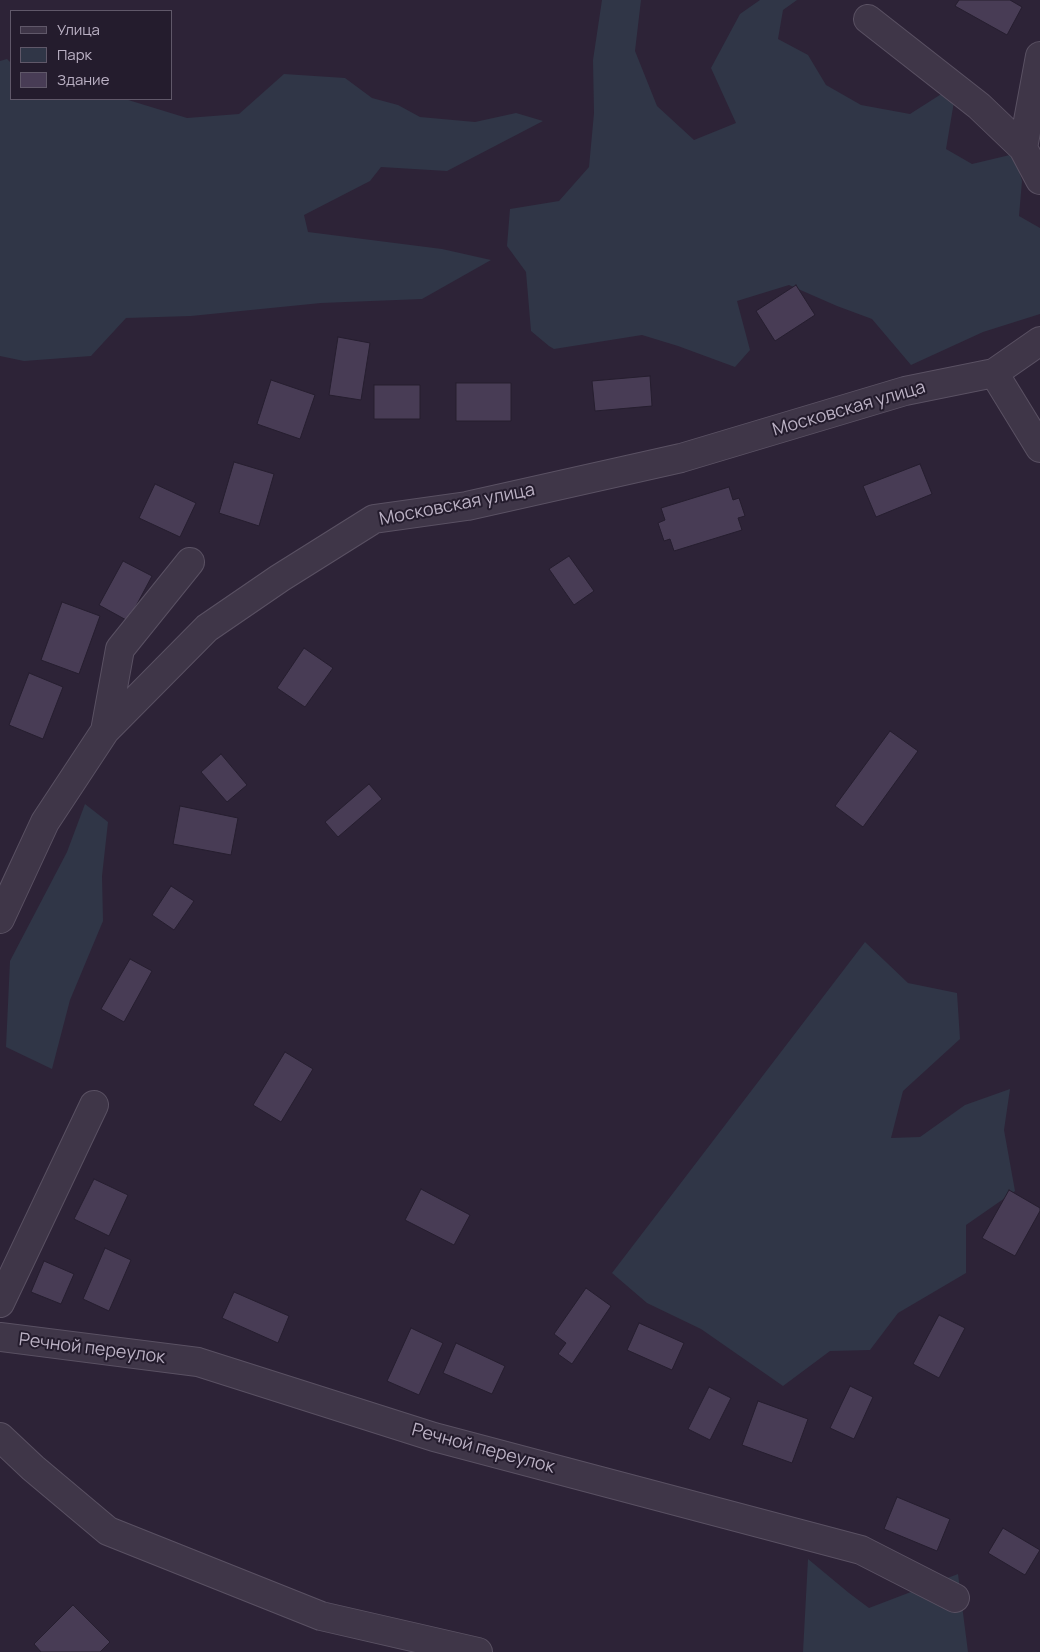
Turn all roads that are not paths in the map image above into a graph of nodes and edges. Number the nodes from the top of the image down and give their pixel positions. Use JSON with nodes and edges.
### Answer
{"nodes":[{"id":1,"x":868,"y":19,"type":"dead end"},
{"id":2,"x":1040,"y":56,"type":"edge"},
{"id":3,"x":1023,"y":148,"type":"junction"},
{"id":4,"x":1040,"y":180,"type":"edge"},
{"id":5,"x":1040,"y":341,"type":"edge"},
{"id":6,"x":994,"y":374,"type":"junction"},
{"id":7,"x":1040,"y":448,"type":"edge"},
{"id":8,"x":190,"y":562,"type":"dead end"},
{"id":9,"x":105,"y":731,"type":"junction"},
{"id":10,"x":0,"y":920,"type":"edge"},
{"id":11,"x":94,"y":1105,"type":"dead end"},
{"id":12,"x":0,"y":1303,"type":"edge"},
{"id":13,"x":0,"y":1337,"type":"edge"},
{"id":14,"x":0,"y":1437,"type":"edge"},
{"id":15,"x":955,"y":1598,"type":"dead end"},
{"id":16,"x":478,"y":1652,"type":"edge"}],
"edges":[{"from":1,"to":3,"type":"street"},
{"from":2,"to":3,"type":"street"},
{"from":3,"to":4,"type":"street"},
{"from":5,"to":6,"type":"street"},
{"from":6,"to":7,"type":"street"},
{"from":6,"to":9,"type":"street","name":"Московская улица"},
{"from":8,"to":9,"type":"street"},
{"from":9,"to":10,"type":"street","name":"Московская улица"},
{"from":11,"to":12,"type":"street"},
{"from":13,"to":15,"type":"street","name":"Речной переулок"},
{"from":14,"to":16,"type":"street"}]}
